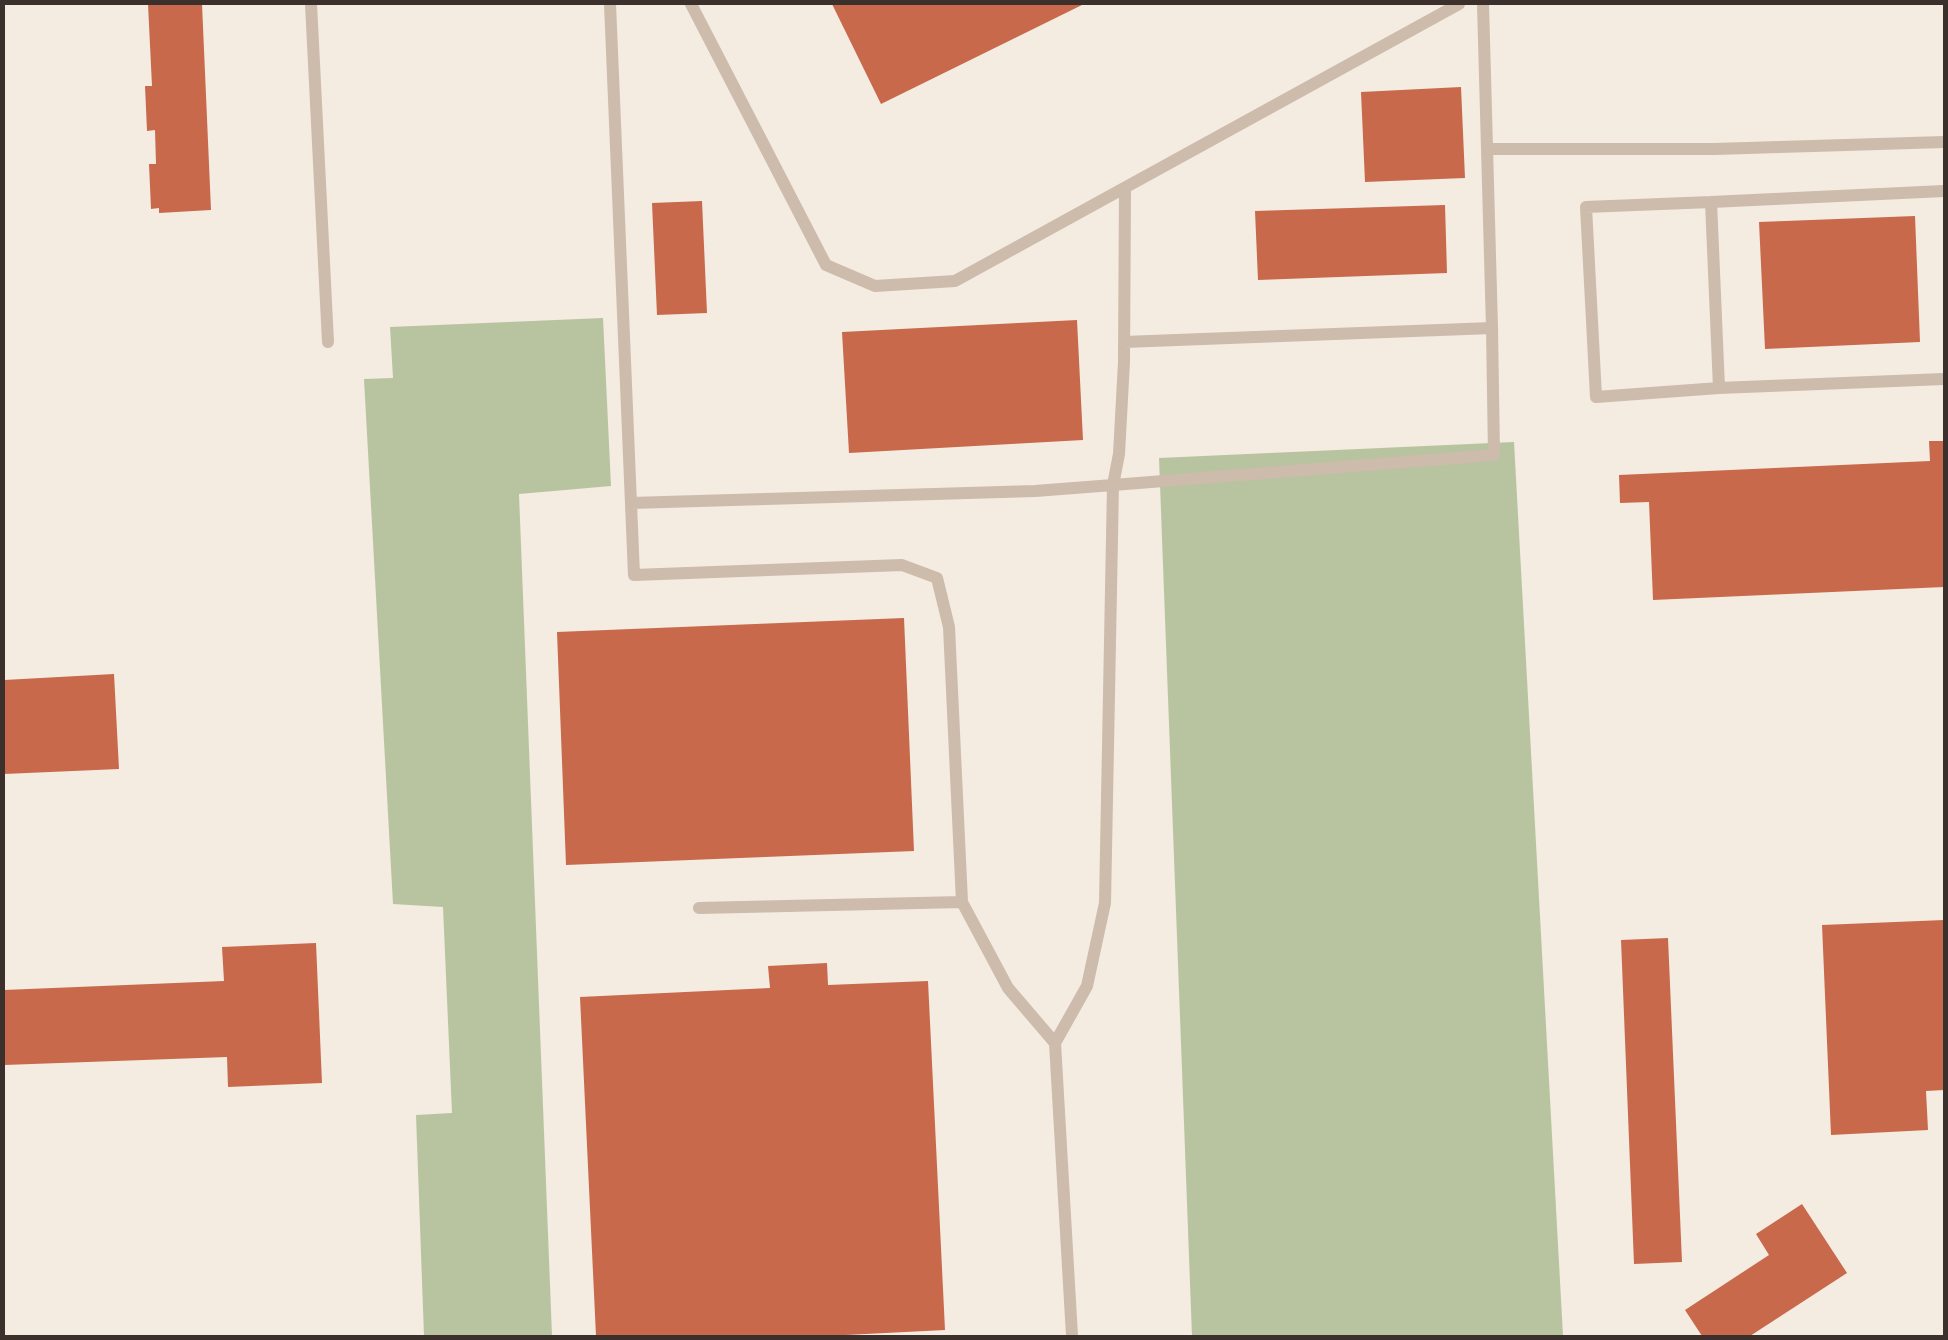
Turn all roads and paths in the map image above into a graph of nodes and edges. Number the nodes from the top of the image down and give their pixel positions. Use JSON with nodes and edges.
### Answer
{"nodes":[{"id":1,"x":311,"y":4,"type":"edge"},
{"id":2,"x":610,"y":4,"type":"edge"},
{"id":3,"x":691,"y":4,"type":"edge"},
{"id":4,"x":1459,"y":4,"type":"edge"},
{"id":5,"x":1483,"y":4,"type":"edge"},
{"id":6,"x":1944,"y":142,"type":"edge"},
{"id":7,"x":1488,"y":149,"type":"junction"},
{"id":8,"x":1125,"y":188,"type":"junction"},
{"id":9,"x":1944,"y":191,"type":"edge"},
{"id":10,"x":1711,"y":202,"type":"junction"},
{"id":11,"x":1492,"y":328,"type":"junction"},
{"id":12,"x":328,"y":342,"type":"dead end"},
{"id":13,"x":1124,"y":342,"type":"junction"},
{"id":14,"x":1944,"y":379,"type":"edge"},
{"id":15,"x":1719,"y":388,"type":"junction"},
{"id":16,"x":1113,"y":485,"type":"junction"},
{"id":17,"x":631,"y":503,"type":"junction"},
{"id":18,"x":962,"y":902,"type":"junction"},
{"id":19,"x":699,"y":908,"type":"dead end"},
{"id":20,"x":1055,"y":1043,"type":"junction"},
{"id":21,"x":1072,"y":1336,"type":"edge"}],
"edges":[{"from":1,"to":12,"type":"lane"},
{"from":2,"to":17,"type":"lane"},
{"from":3,"to":8,"type":"lane"},
{"from":4,"to":8,"type":"lane"},
{"from":5,"to":7,"type":"lane"},
{"from":6,"to":7,"type":"lane"},
{"from":7,"to":11,"type":"lane"},
{"from":8,"to":13,"type":"lane"},
{"from":9,"to":10,"type":"lane"},
{"from":10,"to":15,"type":"lane"},
{"from":10,"to":15,"type":"lane"},
{"from":11,"to":13,"type":"lane"},
{"from":11,"to":16,"type":"lane"},
{"from":13,"to":16,"type":"lane"},
{"from":14,"to":15,"type":"lane"},
{"from":16,"to":17,"type":"lane"},
{"from":16,"to":20,"type":"lane"},
{"from":17,"to":18,"type":"lane"},
{"from":18,"to":19,"type":"lane"},
{"from":18,"to":20,"type":"lane"},
{"from":20,"to":21,"type":"lane"}]}
